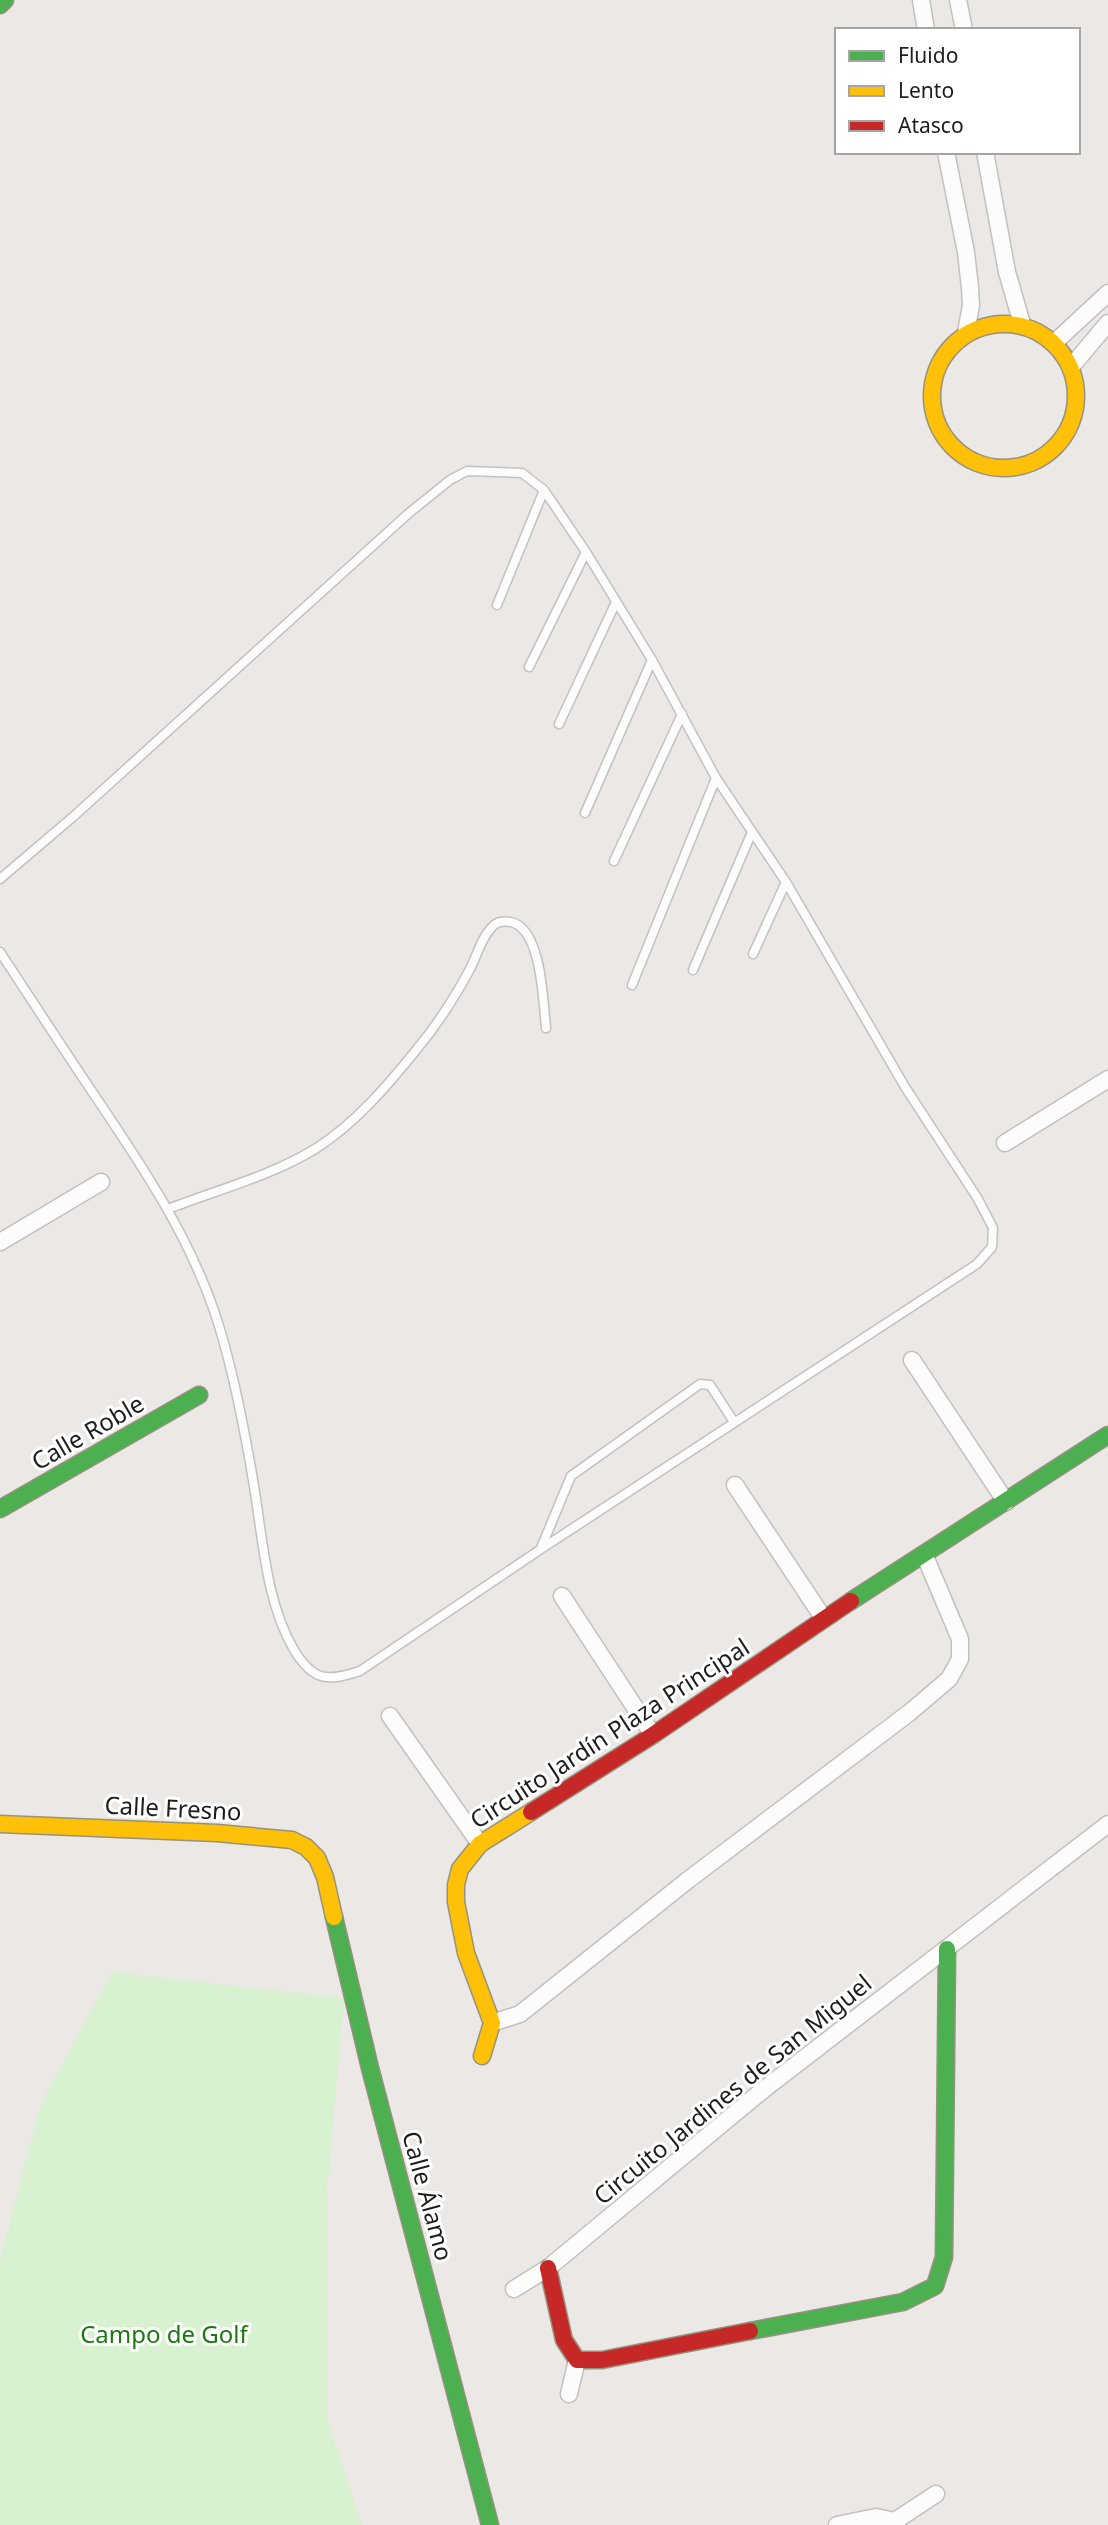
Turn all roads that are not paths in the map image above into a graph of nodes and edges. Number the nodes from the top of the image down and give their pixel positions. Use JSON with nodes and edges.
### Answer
{"nodes":[{"id":1,"x":5,"y":0,"type":"edge"},
{"id":2,"x":921,"y":0,"type":"edge"},
{"id":3,"x":958,"y":0,"type":"edge"},
{"id":4,"x":0,"y":5,"type":"edge"},
{"id":5,"x":926,"y":28,"type":"edge"},
{"id":6,"x":964,"y":28,"type":"edge"},
{"id":7,"x":946,"y":154,"type":"edge"},
{"id":8,"x":985,"y":154,"type":"edge"},
{"id":9,"x":1108,"y":293,"type":"edge"},
{"id":10,"x":1108,"y":323,"type":"edge"},
{"id":11,"x":1022,"y":324,"type":"junction"},
{"id":12,"x":966,"y":333,"type":"junction"},
{"id":13,"x":1054,"y":342,"type":"junction"},
{"id":14,"x":1071,"y":367,"type":"junction"},
{"id":15,"x":544,"y":490,"type":"junction"},
{"id":16,"x":586,"y":552,"type":"junction"},
{"id":17,"x":616,"y":602,"type":"junction"},
{"id":18,"x":497,"y":605,"type":"dead end"},
{"id":19,"x":652,"y":660,"type":"junction"},
{"id":20,"x":529,"y":667,"type":"dead end"},
{"id":21,"x":682,"y":714,"type":"junction"},
{"id":22,"x":559,"y":724,"type":"dead end"},
{"id":23,"x":716,"y":778,"type":"junction"},
{"id":24,"x":585,"y":813,"type":"dead end"},
{"id":25,"x":752,"y":832,"type":"junction"},
{"id":26,"x":614,"y":861,"type":"dead end"},
{"id":27,"x":0,"y":879,"type":"edge"},
{"id":28,"x":786,"y":882,"type":"junction"},
{"id":29,"x":0,"y":952,"type":"edge"},
{"id":30,"x":753,"y":954,"type":"dead end"},
{"id":31,"x":693,"y":970,"type":"dead end"},
{"id":32,"x":632,"y":985,"type":"dead end"},
{"id":33,"x":546,"y":1028,"type":"dead end"},
{"id":34,"x":1108,"y":1079,"type":"edge"},
{"id":35,"x":1005,"y":1143,"type":"dead end"},
{"id":36,"x":101,"y":1182,"type":"dead end"},
{"id":37,"x":168,"y":1209,"type":"junction"},
{"id":38,"x":0,"y":1242,"type":"edge"},
{"id":39,"x":912,"y":1360,"type":"dead end"},
{"id":40,"x":198,"y":1395,"type":"dead end"},
{"id":41,"x":734,"y":1422,"type":"junction"},
{"id":42,"x":1106,"y":1439,"type":"edge"},
{"id":43,"x":735,"y":1485,"type":"dead end"},
{"id":44,"x":1006,"y":1502,"type":"junction"},
{"id":45,"x":0,"y":1509,"type":"edge"},
{"id":46,"x":541,"y":1549,"type":"junction"},
{"id":47,"x":923,"y":1554,"type":"junction"},
{"id":48,"x":562,"y":1596,"type":"dead end"},
{"id":49,"x":824,"y":1619,"type":"junction"},
{"id":50,"x":390,"y":1716,"type":"dead end"},
{"id":51,"x":653,"y":1735,"type":"junction"},
{"id":52,"x":0,"y":1824,"type":"edge"},
{"id":53,"x":1108,"y":1824,"type":"edge"},
{"id":54,"x":480,"y":1844,"type":"junction"},
{"id":55,"x":325,"y":1877,"type":"joint"},
{"id":56,"x":947,"y":1949,"type":"junction"},
{"id":57,"x":492,"y":2023,"type":"junction"},
{"id":58,"x":482,"y":2056,"type":"dead end"},
{"id":59,"x":548,"y":2268,"type":"junction"},
{"id":60,"x":514,"y":2290,"type":"dead end"},
{"id":61,"x":577,"y":2360,"type":"junction"},
{"id":62,"x":569,"y":2394,"type":"dead end"},
{"id":63,"x":936,"y":2494,"type":"dead end"},
{"id":64,"x":896,"y":2523,"type":"edge"},
{"id":65,"x":490,"y":2525,"type":"edge"},
{"id":66,"x":837,"y":2525,"type":"edge"}],
"edges":[{"from":1,"to":4,"type":"street"},
{"from":2,"to":5,"type":"street"},
{"from":3,"to":6,"type":"street"},
{"from":7,"to":12,"type":"street"},
{"from":8,"to":11,"type":"street"},
{"from":9,"to":13,"type":"street"},
{"from":10,"to":14,"type":"street"},
{"from":11,"to":12,"type":"street"},
{"from":11,"to":13,"type":"street"},
{"from":12,"to":14,"type":"street"},
{"from":13,"to":14,"type":"street"},
{"from":15,"to":16,"type":"lane"},
{"from":15,"to":18,"type":"lane"},
{"from":15,"to":27,"type":"lane"},
{"from":16,"to":17,"type":"lane"},
{"from":16,"to":20,"type":"lane"},
{"from":17,"to":19,"type":"lane"},
{"from":17,"to":22,"type":"lane"},
{"from":19,"to":21,"type":"lane"},
{"from":19,"to":24,"type":"lane"},
{"from":21,"to":23,"type":"lane"},
{"from":21,"to":26,"type":"lane"},
{"from":23,"to":25,"type":"lane"},
{"from":23,"to":32,"type":"lane"},
{"from":25,"to":28,"type":"lane"},
{"from":25,"to":31,"type":"lane"},
{"from":28,"to":30,"type":"lane"},
{"from":28,"to":41,"type":"lane"},
{"from":29,"to":37,"type":"lane"},
{"from":33,"to":37,"type":"lane"},
{"from":34,"to":35,"type":"street"},
{"from":36,"to":38,"type":"street"},
{"from":37,"to":46,"type":"lane"},
{"from":39,"to":44,"type":"street"},
{"from":40,"to":45,"type":"street","name":"Calle Roble"},
{"from":41,"to":46,"type":"lane"},
{"from":41,"to":46,"type":"lane"},
{"from":42,"to":44,"type":"street","name":"Circuito Jardín Plaza Principal"},
{"from":43,"to":49,"type":"street"},
{"from":44,"to":47,"type":"street","name":"Circuito Jardín Plaza Principal"},
{"from":47,"to":49,"type":"street","name":"Circuito Jardín Plaza Principal"},
{"from":47,"to":57,"type":"street"},
{"from":48,"to":51,"type":"street"},
{"from":49,"to":51,"type":"street","name":"Circuito Jardín Plaza Principal"},
{"from":50,"to":54,"type":"street"},
{"from":51,"to":54,"type":"street","name":"Circuito Jardín Plaza Principal"},
{"from":52,"to":55,"type":"street","name":"Calle Fresno"},
{"from":53,"to":56,"type":"street","name":"Circuito Jardines de San Miguel"},
{"from":54,"to":57,"type":"street","name":"Circuito Jardín Plaza Principal"},
{"from":55,"to":65,"type":"street","name":"Calle Álamo"},
{"from":56,"to":59,"type":"street","name":"Circuito Jardines de San Miguel"},
{"from":56,"to":61,"type":"street"},
{"from":57,"to":58,"type":"street"},
{"from":59,"to":60,"type":"street","name":"Circuito Jardines de San Miguel"},
{"from":59,"to":61,"type":"street"},
{"from":61,"to":62,"type":"street"},
{"from":63,"to":64,"type":"street"},
{"from":64,"to":66,"type":"street"}]}
